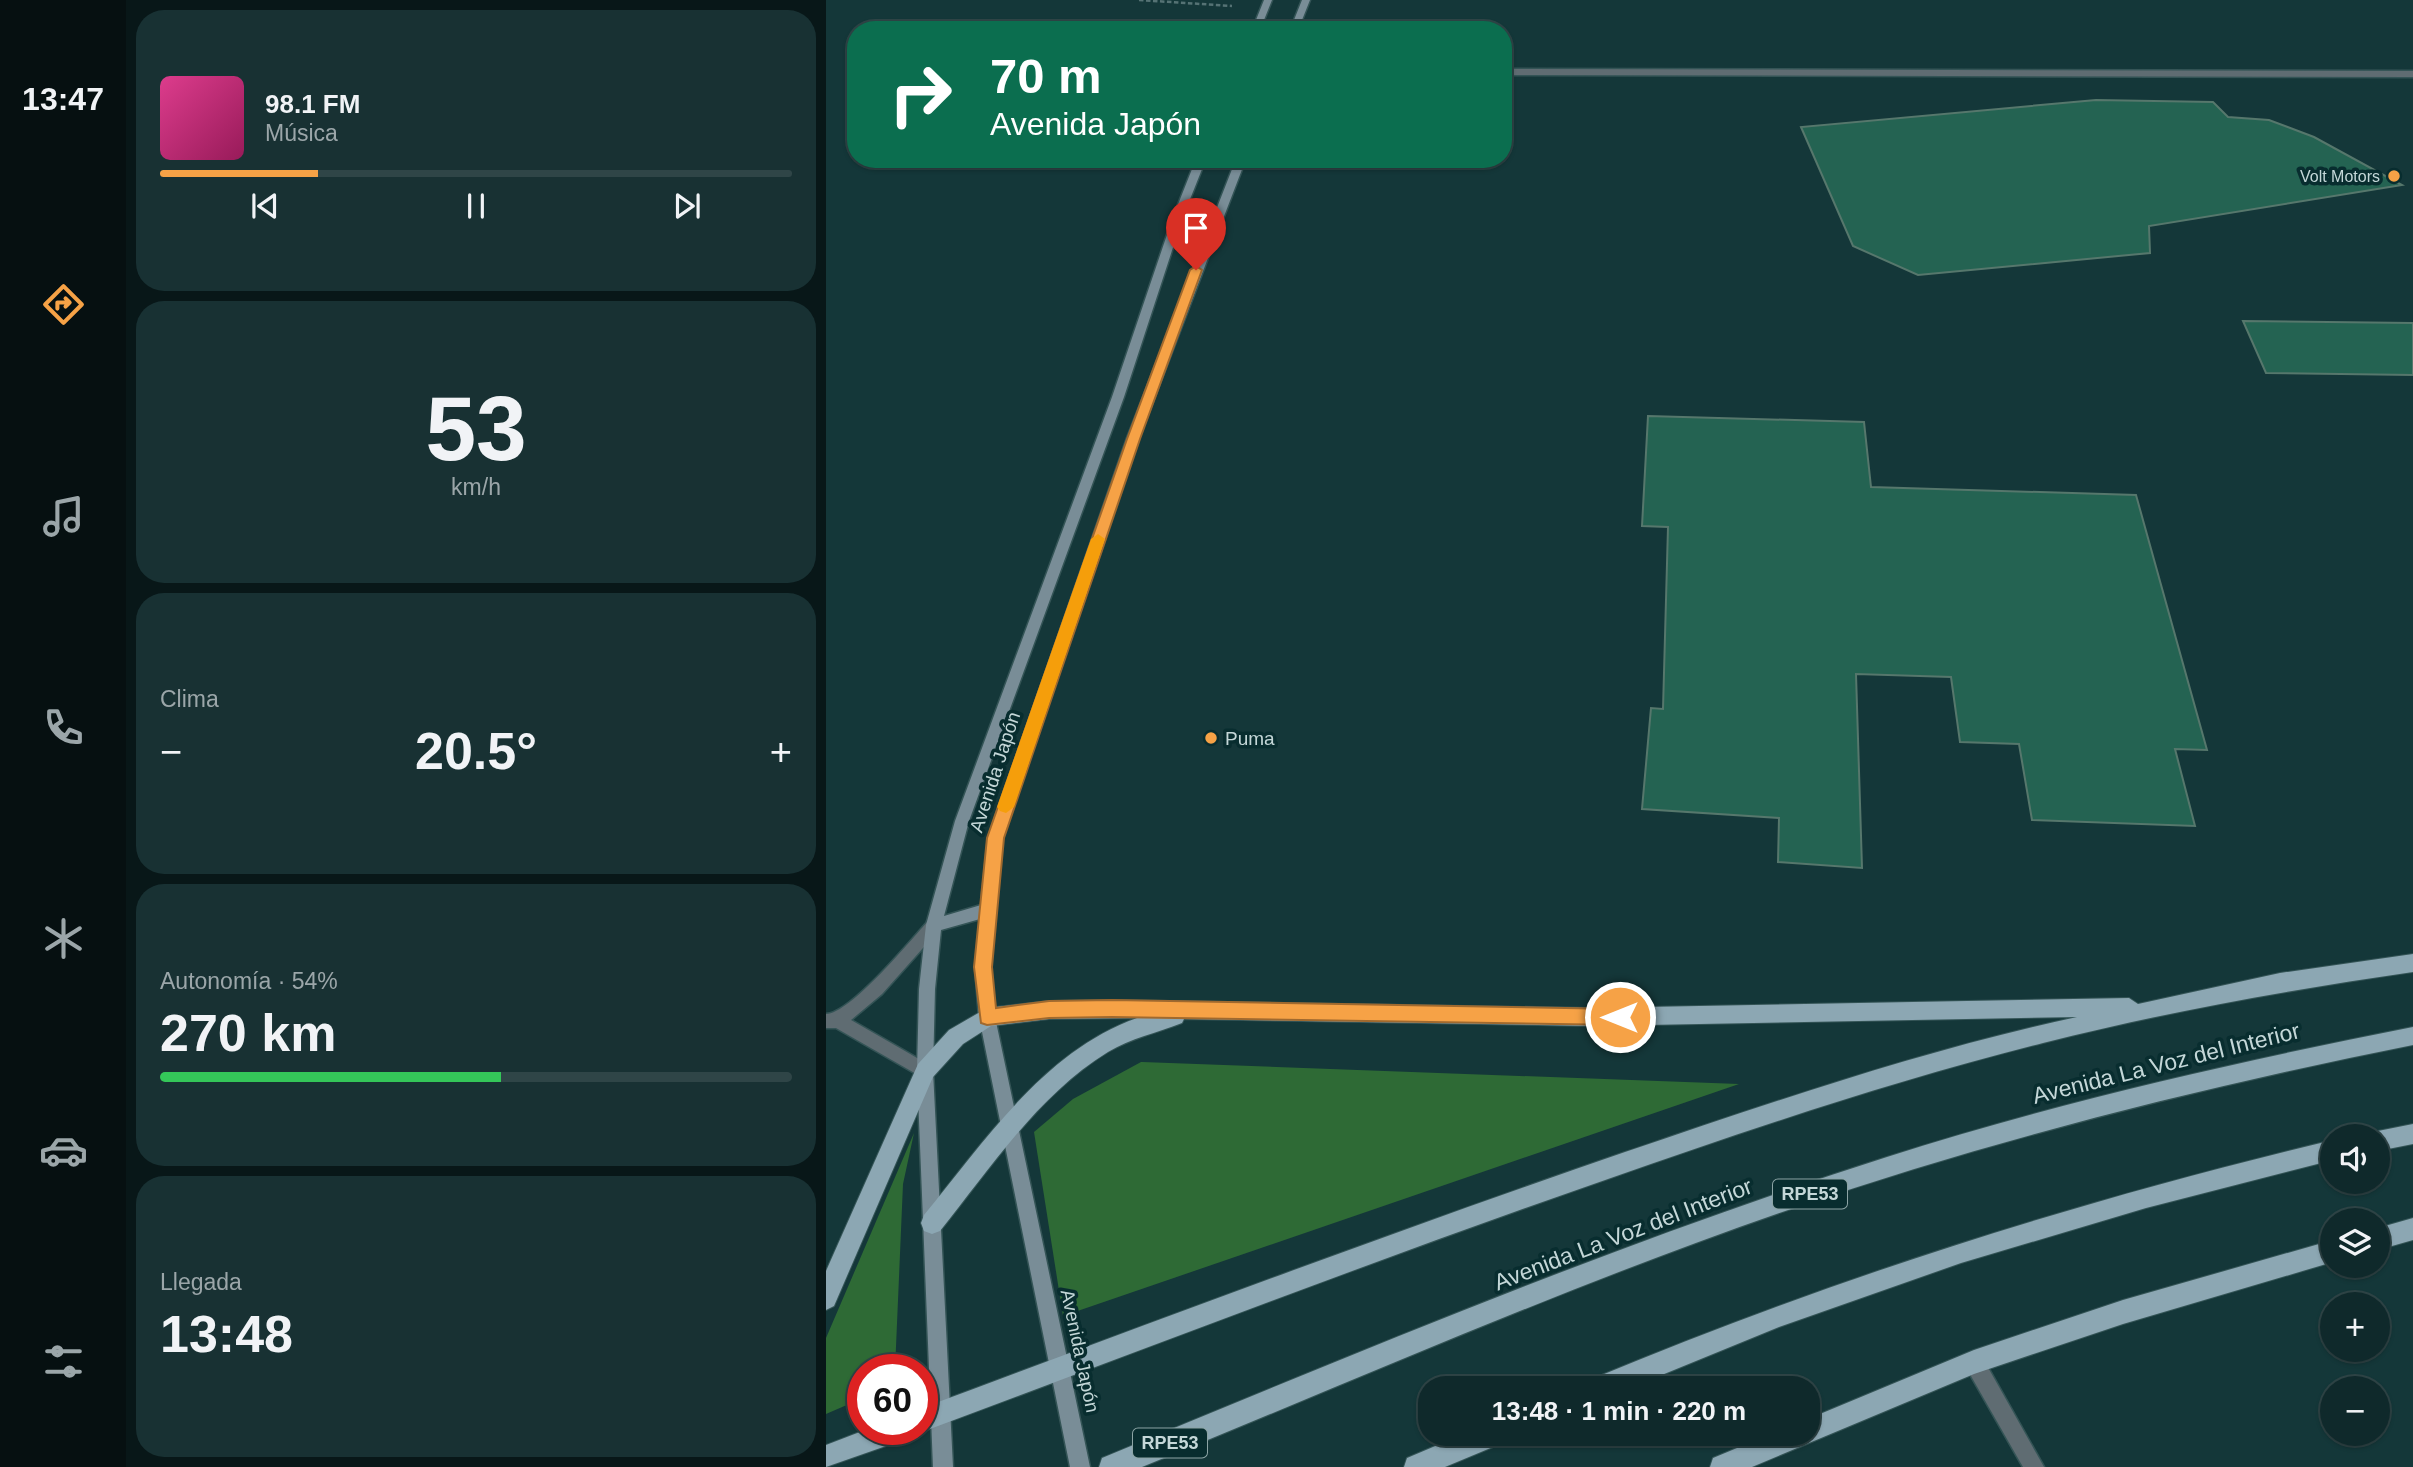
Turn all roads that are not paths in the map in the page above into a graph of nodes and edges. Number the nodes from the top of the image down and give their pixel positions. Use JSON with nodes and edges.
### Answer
{"nodes":[{"id":1,"x":1306,"y":0,"type":"edge"},
{"id":2,"x":1266,"y":4,"type":"edge"},
{"id":3,"x":1259,"y":21,"type":"edge"},
{"id":4,"x":1298,"y":21,"type":"edge"},
{"id":5,"x":1512,"y":72,"type":"edge"},
{"id":6,"x":2413,"y":74,"type":"edge"},
{"id":7,"x":1197,"y":168,"type":"edge"},
{"id":8,"x":1237,"y":168,"type":"edge"},
{"id":9,"x":988,"y":910,"type":"junction"},
{"id":10,"x":934,"y":925,"type":"junction"},
{"id":11,"x":2413,"y":962,"type":"edge"},
{"id":12,"x":2176,"y":1006,"type":"junction"},
{"id":13,"x":1210,"y":1011,"type":"junction"},
{"id":14,"x":987,"y":1017,"type":"junction"},
{"id":15,"x":832,"y":1021,"type":"edge"},
{"id":16,"x":2413,"y":1036,"type":"edge"},
{"id":17,"x":925,"y":1071,"type":"junction"},
{"id":18,"x":1009,"y":1131,"type":"junction"},
{"id":19,"x":2413,"y":1134,"type":"edge"},
{"id":20,"x":2390,"y":1139,"type":"edge"},
{"id":21,"x":2320,"y":1153,"type":"edge"},
{"id":22,"x":932,"y":1223,"type":"junction"},
{"id":23,"x":2413,"y":1229,"type":"edge"},
{"id":24,"x":2390,"y":1236,"type":"edge"},
{"id":25,"x":2320,"y":1255,"type":"edge"},
{"id":26,"x":826,"y":1298,"type":"edge"},
{"id":27,"x":931,"y":1354,"type":"edge"},
{"id":28,"x":1974,"y":1362,"type":"junction"},
{"id":29,"x":1062,"y":1370,"type":"junction"},
{"id":30,"x":1628,"y":1376,"type":"edge"},
{"id":31,"x":938,"y":1414,"type":"edge"},
{"id":32,"x":1820,"y":1426,"type":"edge"},
{"id":33,"x":858,"y":1445,"type":"edge"},
{"id":34,"x":938,"y":1445,"type":"edge"},
{"id":35,"x":1465,"y":1446,"type":"edge"},
{"id":36,"x":1772,"y":1446,"type":"edge"},
{"id":37,"x":826,"y":1457,"type":"edge"},
{"id":38,"x":943,"y":1467,"type":"edge"},
{"id":39,"x":1080,"y":1467,"type":"edge"},
{"id":40,"x":1111,"y":1467,"type":"edge"},
{"id":41,"x":1416,"y":1467,"type":"edge"},
{"id":42,"x":1722,"y":1467,"type":"edge"},
{"id":43,"x":2034,"y":1467,"type":"edge"}],
"edges":[{"from":1,"to":4,"type":"main road"},
{"from":2,"to":3,"type":"main road"},
{"from":5,"to":6,"type":"street"},
{"from":7,"to":10,"type":"main road","name":"Avenida Japón"},
{"from":8,"to":9,"type":"main road","name":"Avenida Japón"},
{"from":9,"to":10,"type":"main road"},
{"from":9,"to":14,"type":"main road","name":"Avenida Japón"},
{"from":10,"to":15,"type":"street"},
{"from":10,"to":17,"type":"main road","name":"Avenida Japón"},
{"from":11,"to":12,"type":"main road"},
{"from":12,"to":13,"type":"main road"},
{"from":12,"to":29,"type":"main road"},
{"from":13,"to":14,"type":"main road"},
{"from":13,"to":18,"type":"main road"},
{"from":14,"to":17,"type":"main road"},
{"from":14,"to":18,"type":"main road","name":"Avenida Japón"},
{"from":15,"to":17,"type":"street"},
{"from":16,"to":40,"type":"main road","name":"Avenida La Voz del Interior","number":"RPE53"},
{"from":17,"to":22,"type":"main road","name":"Avenida Japón"},
{"from":17,"to":26,"type":"main road"},
{"from":18,"to":22,"type":"main road"},
{"from":18,"to":29,"type":"main road","name":"Avenida Japón"},
{"from":19,"to":20,"type":"main road"},
{"from":21,"to":30,"type":"main road"},
{"from":22,"to":27,"type":"main road","name":"Avenida Japón"},
{"from":23,"to":24,"type":"main road"},
{"from":25,"to":28,"type":"main road"},
{"from":28,"to":32,"type":"main road"},
{"from":28,"to":43,"type":"street"},
{"from":29,"to":31,"type":"main road"},
{"from":29,"to":39,"type":"main road","name":"Avenida Japón"},
{"from":33,"to":37,"type":"main road"},
{"from":34,"to":38,"type":"main road","name":"Avenida Japón"},
{"from":35,"to":41,"type":"main road"},
{"from":36,"to":42,"type":"main road"}]}
